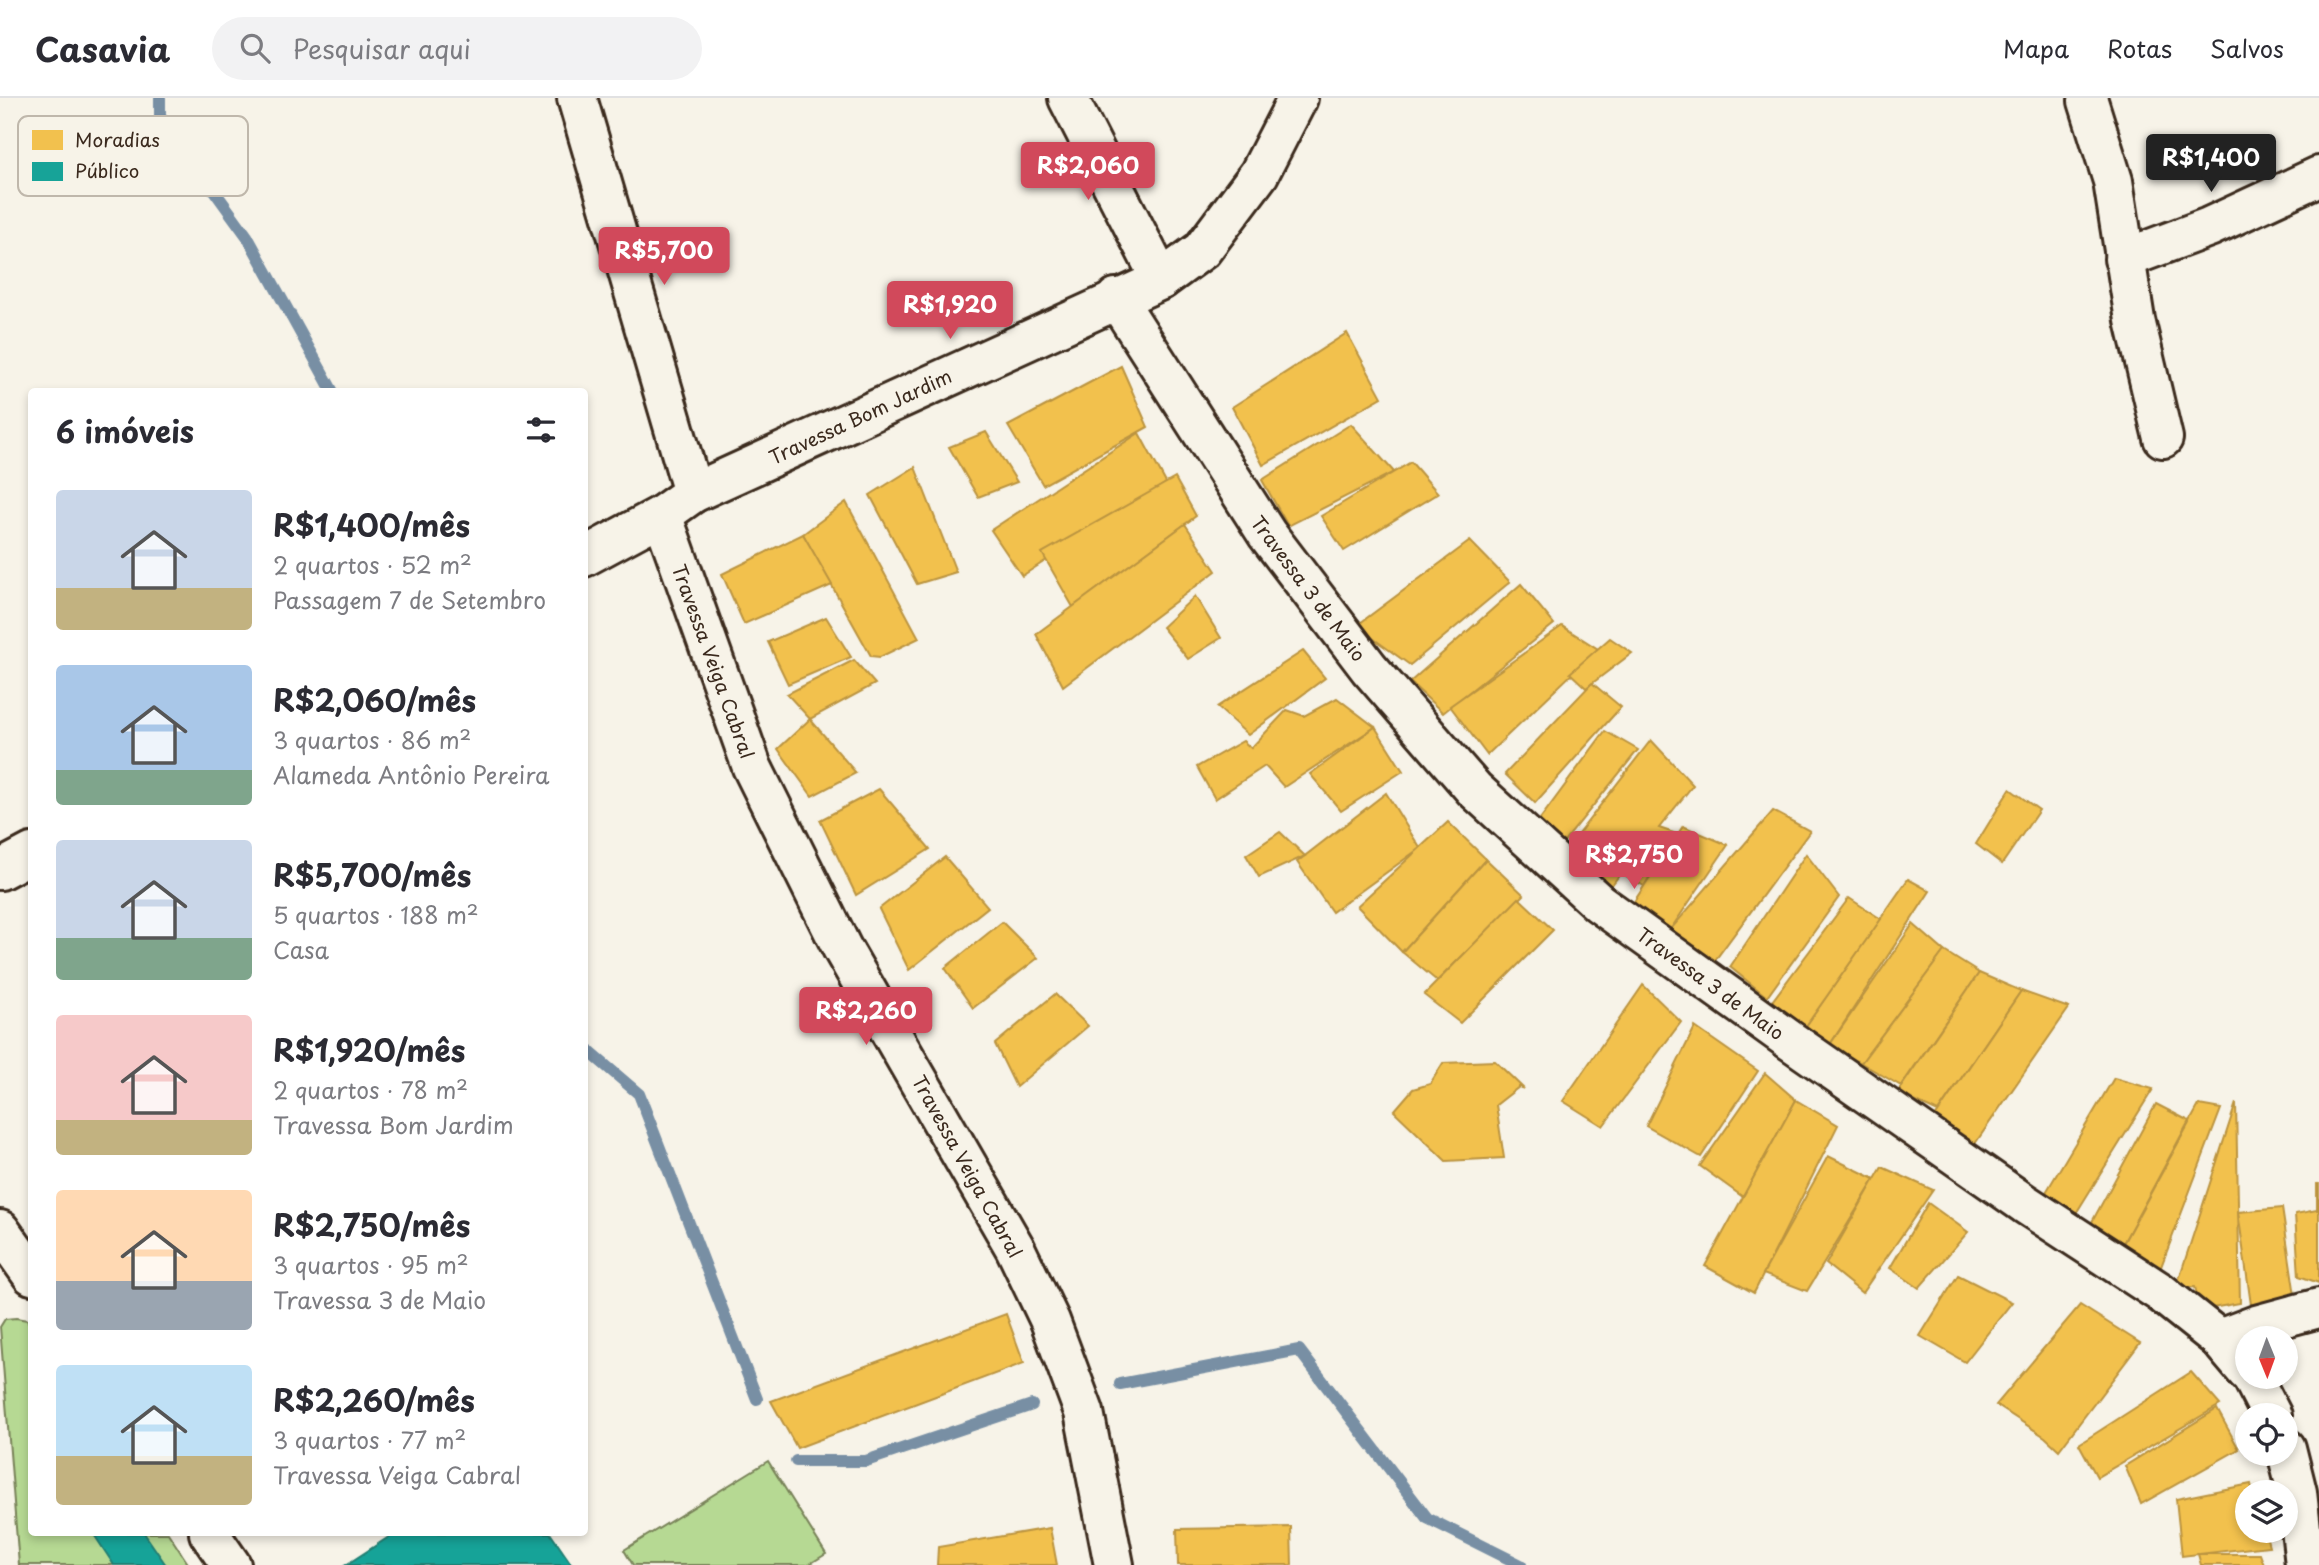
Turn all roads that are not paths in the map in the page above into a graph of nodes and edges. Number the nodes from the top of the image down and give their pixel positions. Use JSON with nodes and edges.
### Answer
{"nodes":[{"id":1,"x":577,"y":98,"type":"edge"},
{"id":2,"x":1068,"y":98,"type":"edge"},
{"id":3,"x":1298,"y":98,"type":"edge"},
{"id":4,"x":2088,"y":101,"type":"dead end"},
{"id":5,"x":2319,"y":176,"type":"edge"},
{"id":6,"x":2124,"y":260,"type":"junction"},
{"id":7,"x":1161,"y":280,"type":"junction"},
{"id":8,"x":1116,"y":298,"type":"junction"},
{"id":9,"x":2163,"y":438,"type":"dead end"},
{"id":10,"x":693,"y":493,"type":"junction"},
{"id":11,"x":662,"y":515,"type":"junction"},
{"id":12,"x":588,"y":555,"type":"edge"},
{"id":13,"x":28,"y":855,"type":"edge"},
{"id":14,"x":0,"y":870,"type":"edge"},
{"id":15,"x":0,"y":1230,"type":"edge"},
{"id":16,"x":28,"y":1269,"type":"edge"},
{"id":17,"x":2319,"y":1308,"type":"edge"},
{"id":18,"x":2219,"y":1339,"type":"junction"},
{"id":19,"x":2235,"y":1358,"type":"edge"},
{"id":20,"x":2290,"y":1466,"type":"edge"},
{"id":21,"x":210,"y":1536,"type":"edge"},
{"id":22,"x":230,"y":1565,"type":"edge"},
{"id":23,"x":1114,"y":1565,"type":"edge"},
{"id":24,"x":2305,"y":1565,"type":"edge"}],
"edges":[{"from":1,"to":10,"type":"street"},
{"from":2,"to":7,"type":"street"},
{"from":3,"to":7,"type":"street","name":"Travessa Bom Jardim"},
{"from":4,"to":6,"type":"street"},
{"from":5,"to":6,"type":"street"},
{"from":6,"to":9,"type":"street"},
{"from":7,"to":8,"type":"street","name":"Travessa Bom Jardim"},
{"from":8,"to":10,"type":"street","name":"Travessa Bom Jardim"},
{"from":8,"to":18,"type":"street","name":"Travessa 3 de Maio"},
{"from":10,"to":11,"type":"street","name":"Travessa Bom Jardim"},
{"from":11,"to":12,"type":"street","name":"Travessa Bom Jardim"},
{"from":11,"to":23,"type":"street","name":"Travessa Veiga Cabral"},
{"from":13,"to":14,"type":"street"},
{"from":15,"to":16,"type":"street"},
{"from":17,"to":18,"type":"street"},
{"from":18,"to":19,"type":"street","name":"Travessa 3 de Maio"},
{"from":20,"to":24,"type":"street"},
{"from":21,"to":22,"type":"street"}]}
